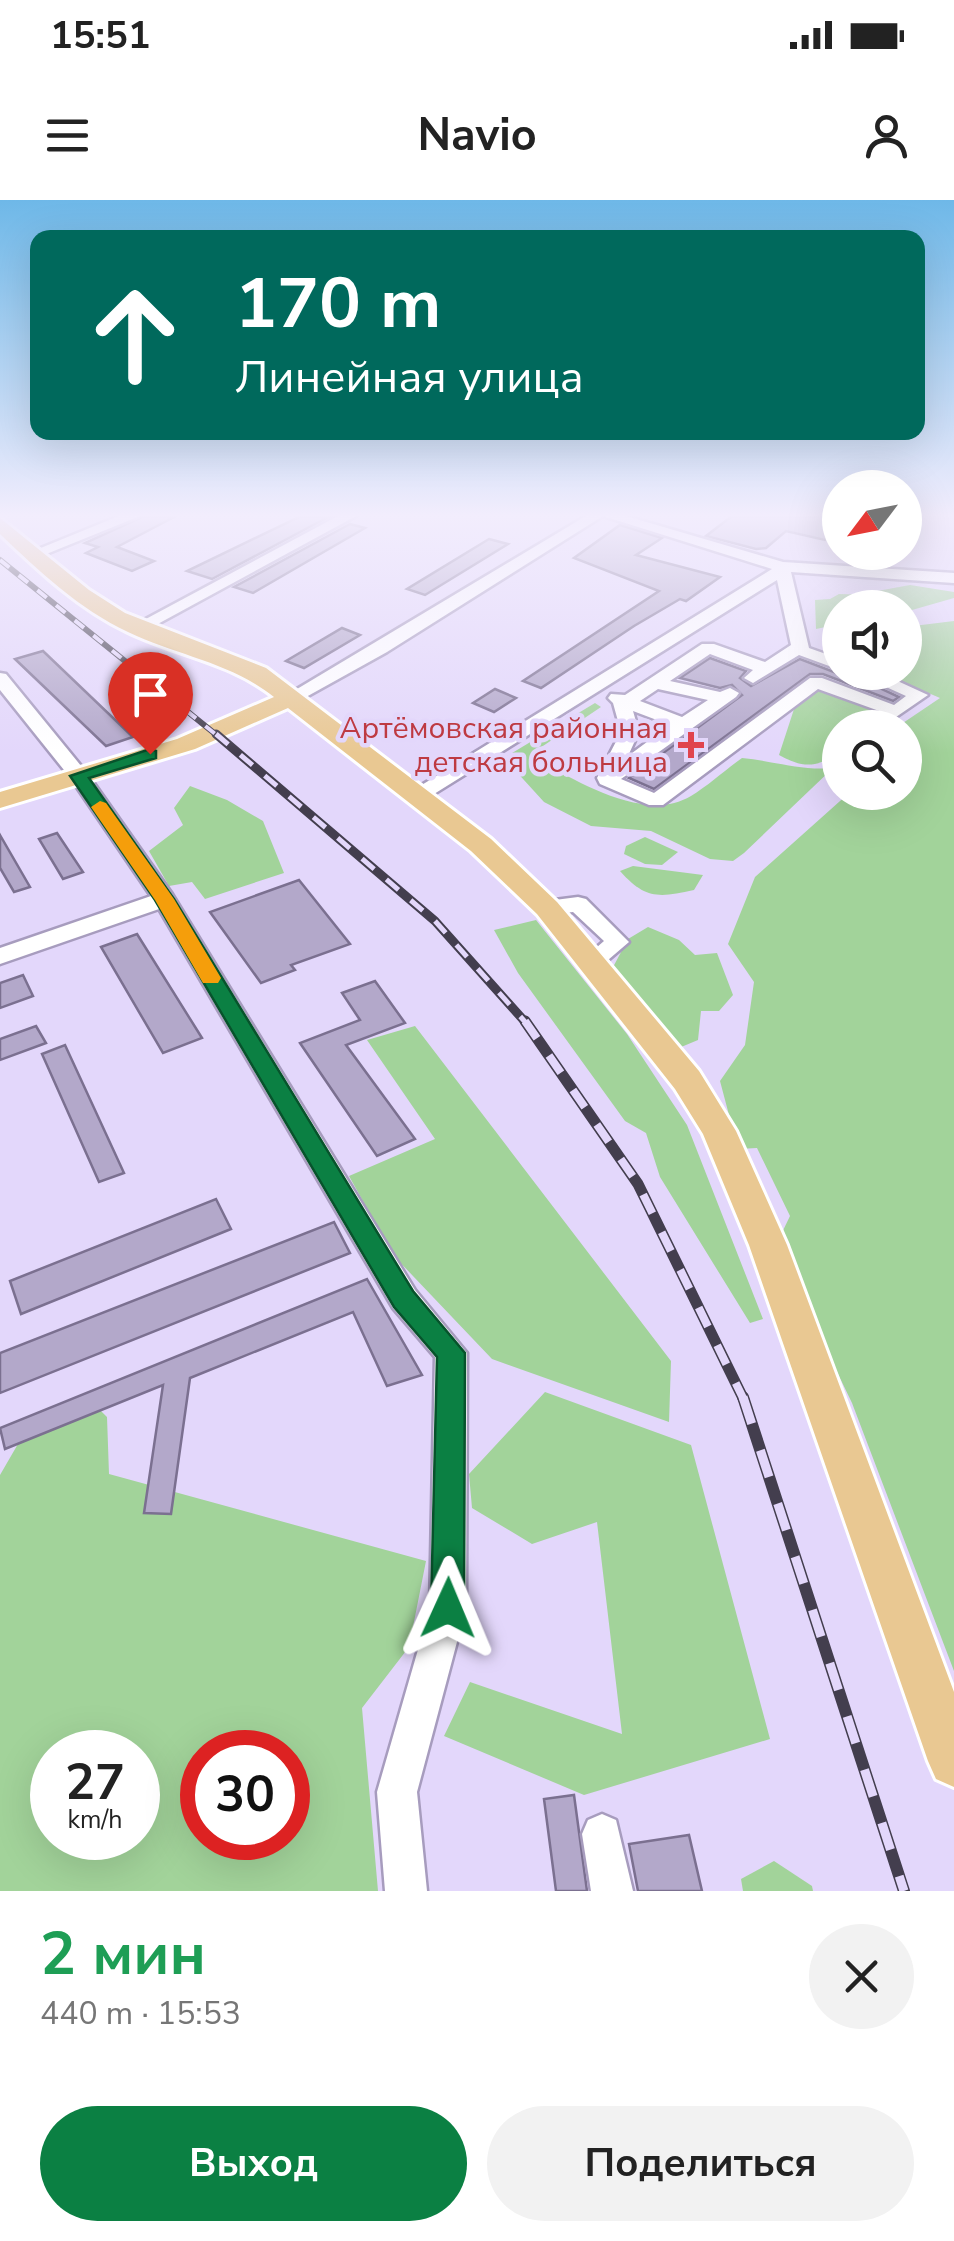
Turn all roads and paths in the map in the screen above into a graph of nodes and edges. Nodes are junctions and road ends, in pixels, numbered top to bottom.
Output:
1 (90, 595) edge
2 (199, 595) edge
3 (467, 595) edge
4 (739, 595) edge
5 (788, 595) edge
6 (136, 628) junction
7 (801, 650) junction
8 (822, 658) edge
9 (767, 669) junction
10 (0, 678) edge
11 (656, 684) junction
12 (822, 684) edge
13 (594, 688) junction
14 (837, 690) edge
15 (906, 690) edge
16 (730, 693) junction
17 (290, 698) junction
18 (625, 700) junction
19 (684, 724) junction
20 (79, 776) junction
21 (607, 780) junction
22 (419, 795) junction
23 (0, 800) edge
24 (164, 899) junction
25 (0, 956) edge
26 (954, 1761) edge
27 (602, 1834) dead end
28 (406, 1891) edge
29 (612, 1891) edge

1 - 6 main road
2 - 6 street
3 - 17 street
4 - 13 street
5 - 7 street
6 - 17 main road
7 - 8 street
7 - 9 street
9 - 11 street
9 - 16 street
10 - 20 street
11 - 16 street
11 - 18 street
12 - 21 street
13 - 18 street
13 - 22 street
14 - 15 street
16 - 19 street
17 - 20 main road
17 - 22 main road
18 - 19 street
18 - 21 street
19 - 21 street
20 - 23 main road
20 - 24 street
22 - 26 main road
24 - 25 street
24 - 28 street
27 - 29 street

